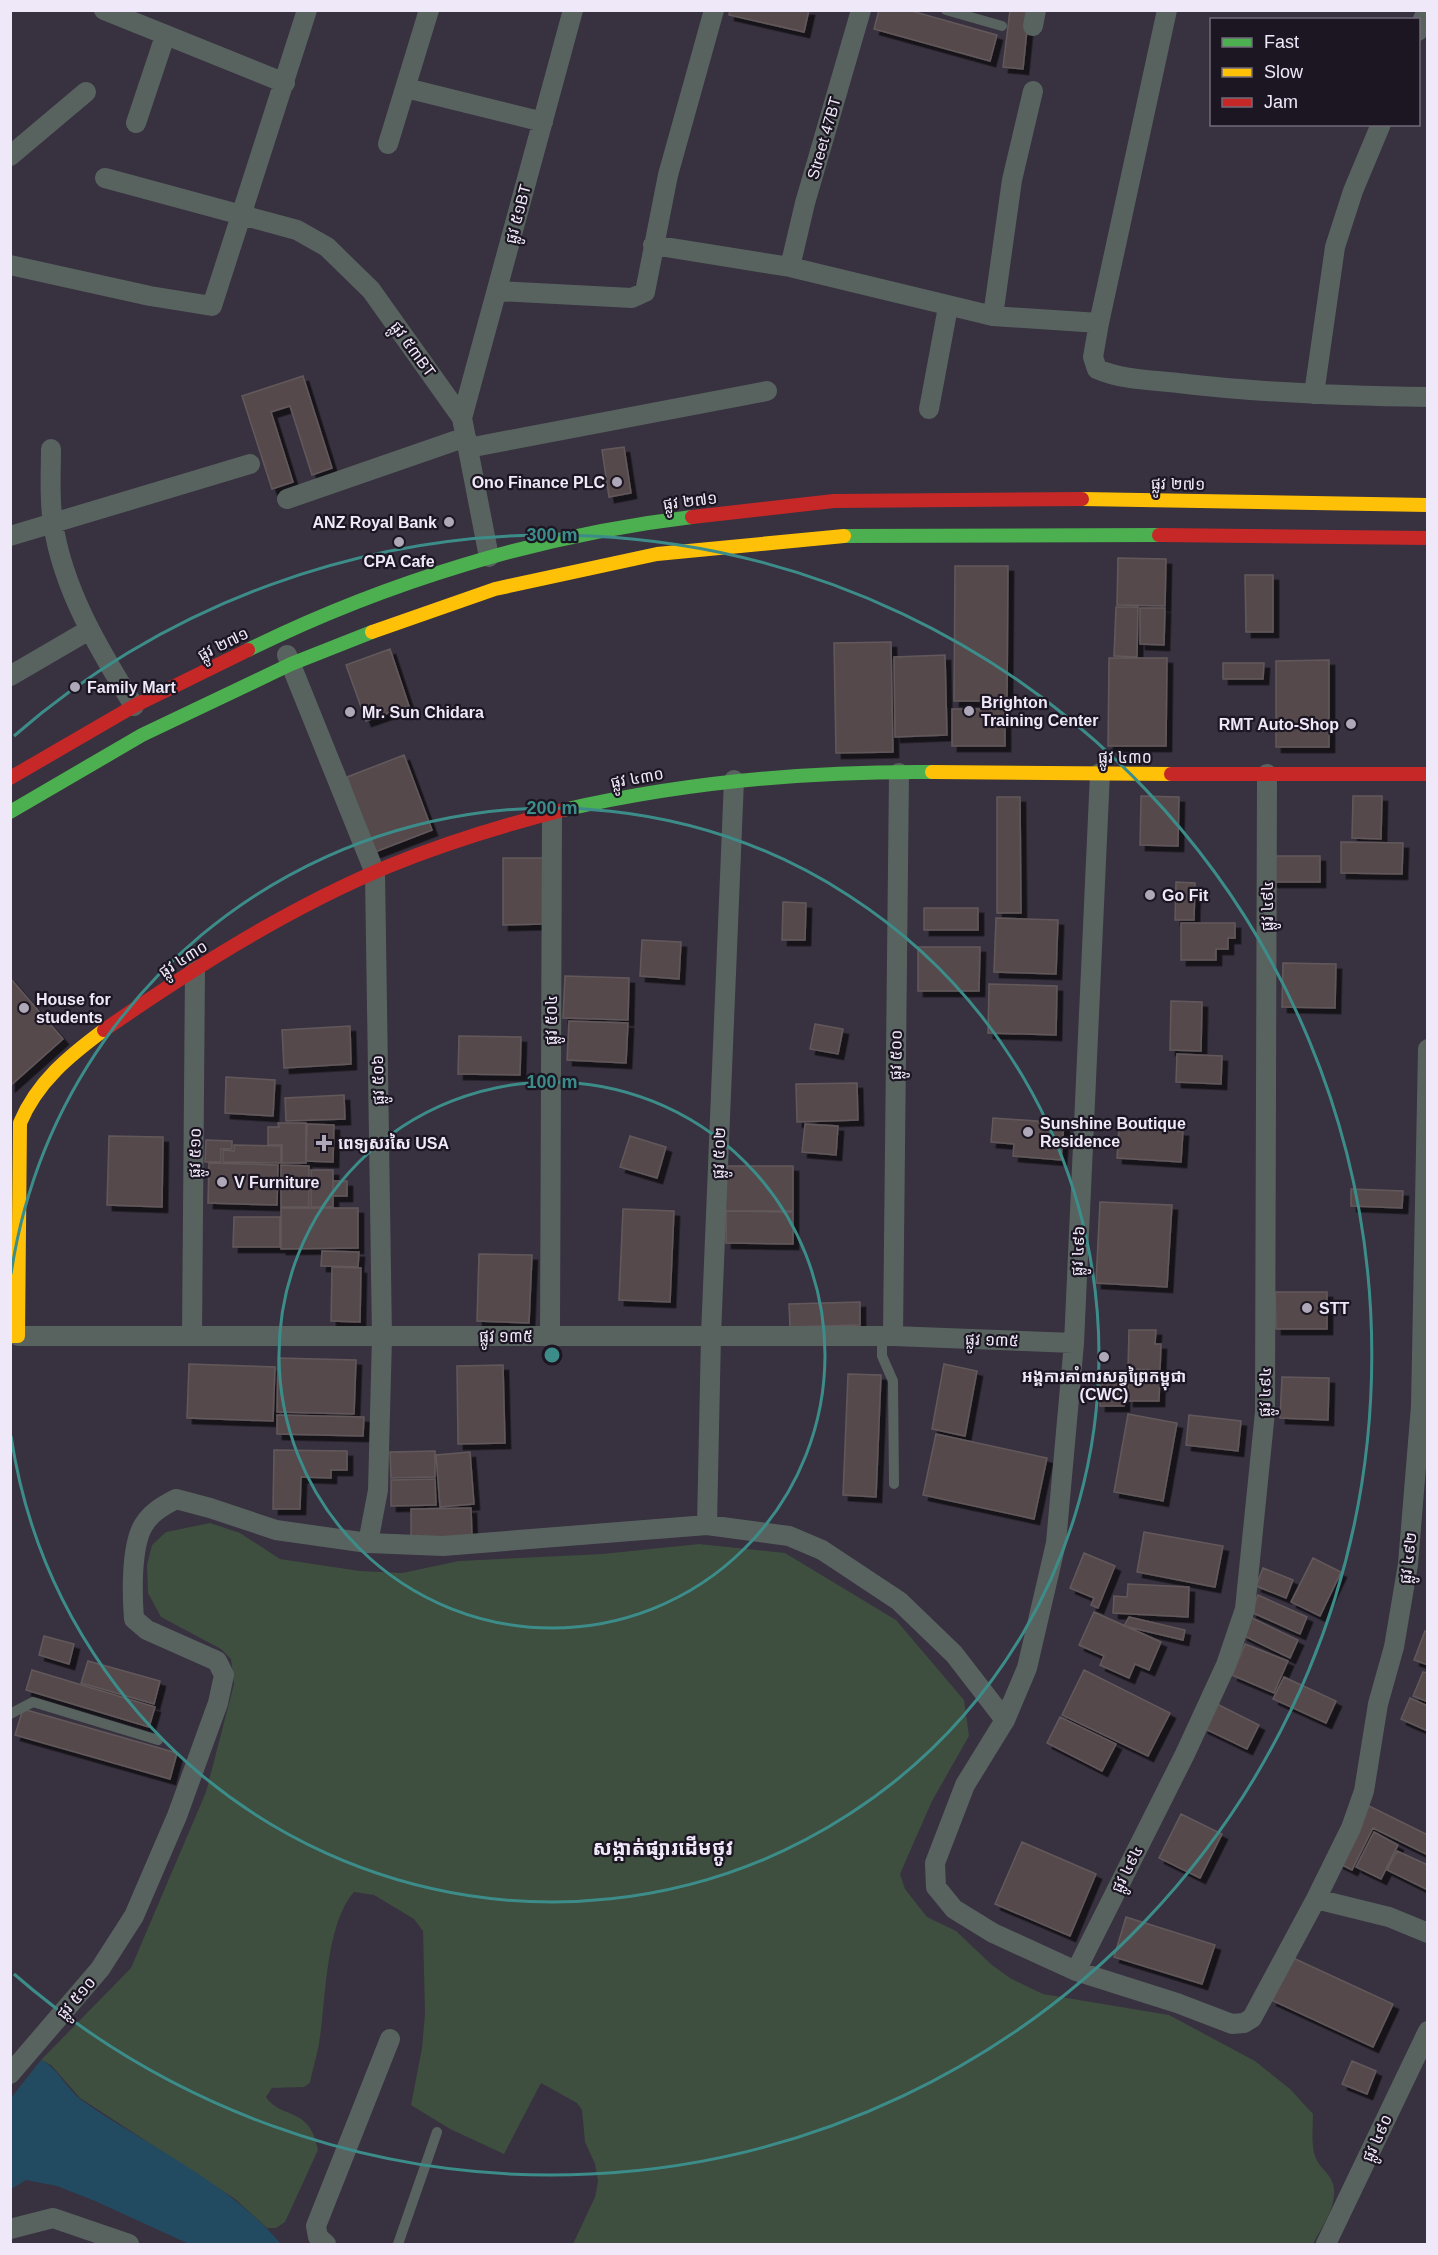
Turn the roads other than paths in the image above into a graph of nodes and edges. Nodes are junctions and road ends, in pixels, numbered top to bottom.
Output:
1 (104, 10) edge
2 (307, 10) edge
3 (429, 10) edge
4 (573, 10) edge
5 (714, 10) edge
6 (861, 10) edge
7 (946, 10) edge
8 (1167, 10) edge
9 (1426, 10) edge
10 (1002, 26) dead end
11 (1420, 28) edge
12 (165, 36) junction
13 (285, 83) junction
14 (406, 88) junction
15 (1033, 91) dead end
16 (86, 92) dead end
17 (543, 122) junction
18 (136, 123) dead end
19 (1380, 126) edge
20 (388, 144) dead end
21 (10, 156) edge
22 (105, 178) dead end
23 (241, 216) junction
24 (653, 244) junction
25 (10, 265) edge
26 (790, 267) junction
27 (497, 291) junction
28 (948, 307) junction
29 (993, 316) junction
30 (1099, 323) junction
31 (767, 391) dead end
32 (1314, 394) junction
33 (1428, 397) edge
34 (928, 409) dead end
35 (462, 418) junction
36 (467, 442) junction
37 (51, 449) dead end
38 (250, 464) dead end
39 (287, 499) dead end
40 (1428, 505) edge
41 (52, 522) junction
42 (10, 536) edge
43 (1428, 538) edge
44 (489, 557) junction
45 (90, 630) junction
46 (279, 635) junction
47 (291, 664) junction
48 (10, 676) edge
49 (134, 706) junction
50 (899, 773) junction
51 (1100, 773) junction
52 (1267, 774) junction
53 (1428, 774) edge
54 (10, 778) edge
55 (734, 780) junction
56 (10, 812) edge
57 (552, 813) junction
58 (375, 873) junction
59 (195, 970) junction
60 (1428, 1049) edge
61 (16, 1115) edge
62 (711, 1335) junction
63 (14, 1336) edge
64 (192, 1336) junction
65 (550, 1336) junction
66 (887, 1336) junction
67 (382, 1337) junction
68 (1074, 1343) junction
69 (894, 1484) dead end
70 (707, 1526) junction
71 (368, 1543) junction
72 (10, 1714) edge
73 (1005, 1720) junction
74 (158, 1740) dead end
75 (1316, 1899) junction
76 (1428, 1933) edge
77 (1076, 1971) junction
78 (1428, 2031) edge
79 (390, 2039) dead end
80 (10, 2074) edge
81 (438, 2132) dead end
82 (10, 2229) edge
83 (129, 2244) edge
84 (326, 2244) edge
85 (398, 2244) edge
86 (1326, 2244) edge

1 - 12 street
2 - 13 street
3 - 14 street
4 - 17 street, ផ្លូវ ៥១BT
5 - 24 street
6 - 26 street, Street 47BT
7 - 10 lane
8 - 30 street
9 - 11 street
12 - 13 street
12 - 18 street
13 - 23 street
14 - 17 street
14 - 20 street
15 - 29 street
16 - 21 street
17 - 27 street, ផ្លូវ ៥១BT
19 - 32 street
22 - 23 street, ផ្លូវ ៥៣BT
23 - 25 street
23 - 35 street, ផ្លូវ ៥៣BT
24 - 26 street
24 - 27 street
26 - 28 street
27 - 35 street, ផ្លូវ ៥១BT
28 - 29 street
28 - 34 street
29 - 30 street
30 - 32 street
31 - 36 street
32 - 33 street
35 - 36 street, ផ្លូវ ៥៣BT
36 - 39 street
36 - 44 street, ផ្លូវ ៥៣BT
37 - 41 street
38 - 41 street
40 - 44 main road, ផ្លូវ ២៧១
41 - 42 street
41 - 45 street
43 - 47 main road
44 - 46 main road, ផ្លូវ ២៧១
45 - 48 street
45 - 49 street
46 - 47 street, ផ្លូវ ៥០៦
46 - 49 main road, ផ្លូវ ២៧១
47 - 56 main road
47 - 58 street, ផ្លូវ ៥០៦
49 - 54 main road, ផ្លូវ ២៧១
50 - 51 main road, ផ្លូវ ៤៣០
50 - 55 main road, ផ្លូវ ៤៣០
50 - 66 street, ផ្លូវ ៥០០
51 - 52 main road, ផ្លូវ ៤៣០
51 - 68 street, ផ្លូវ ៤៩៦
52 - 53 main road, ផ្លូវ ៤៣០
52 - 77 street, ផ្លូវ ៤៩៤
55 - 57 main road, ផ្លូវ ៤៣០
55 - 62 street, ផ្លូវ ៥០២
57 - 58 main road, ផ្លូវ ៤៣០
57 - 65 street, ផ្លូវ ៥០៤
58 - 59 main road, ផ្លូវ ៤៣០
58 - 67 street, ផ្លូវ ៥០៦
59 - 61 main road, ផ្លូវ ៤៣០
59 - 64 street, ផ្លូវ ៥១០
60 - 75 street, ផ្លូវ ៤៩២
61 - 63 main road, ផ្លូវ ៤៣០
62 - 65 street, ផ្លូវ ១៣៥
62 - 66 street, ផ្លូវ ១៣៥
62 - 70 street, ផ្លូវ ៥០២
63 - 64 street, ផ្លូវ ១៣៥
64 - 67 street, ផ្លូវ ១៣៥
65 - 67 street, ផ្លូវ ១៣៥
66 - 68 street, ផ្លូវ ១៣៥
66 - 69 lane
67 - 71 street, ផ្លូវ ៥០៦
68 - 73 street, ផ្លូវ ៤៩៦
70 - 71 street
70 - 73 street
71 - 80 street, ផ្លូវ ៥១០
72 - 74 lane
73 - 77 street, ផ្លូវ ៤៩៦
75 - 76 street
75 - 77 street, ផ្លូវ ៤៩២
78 - 86 street, ផ្លូវ ៤៩០
79 - 84 street
81 - 85 lane
82 - 83 street

